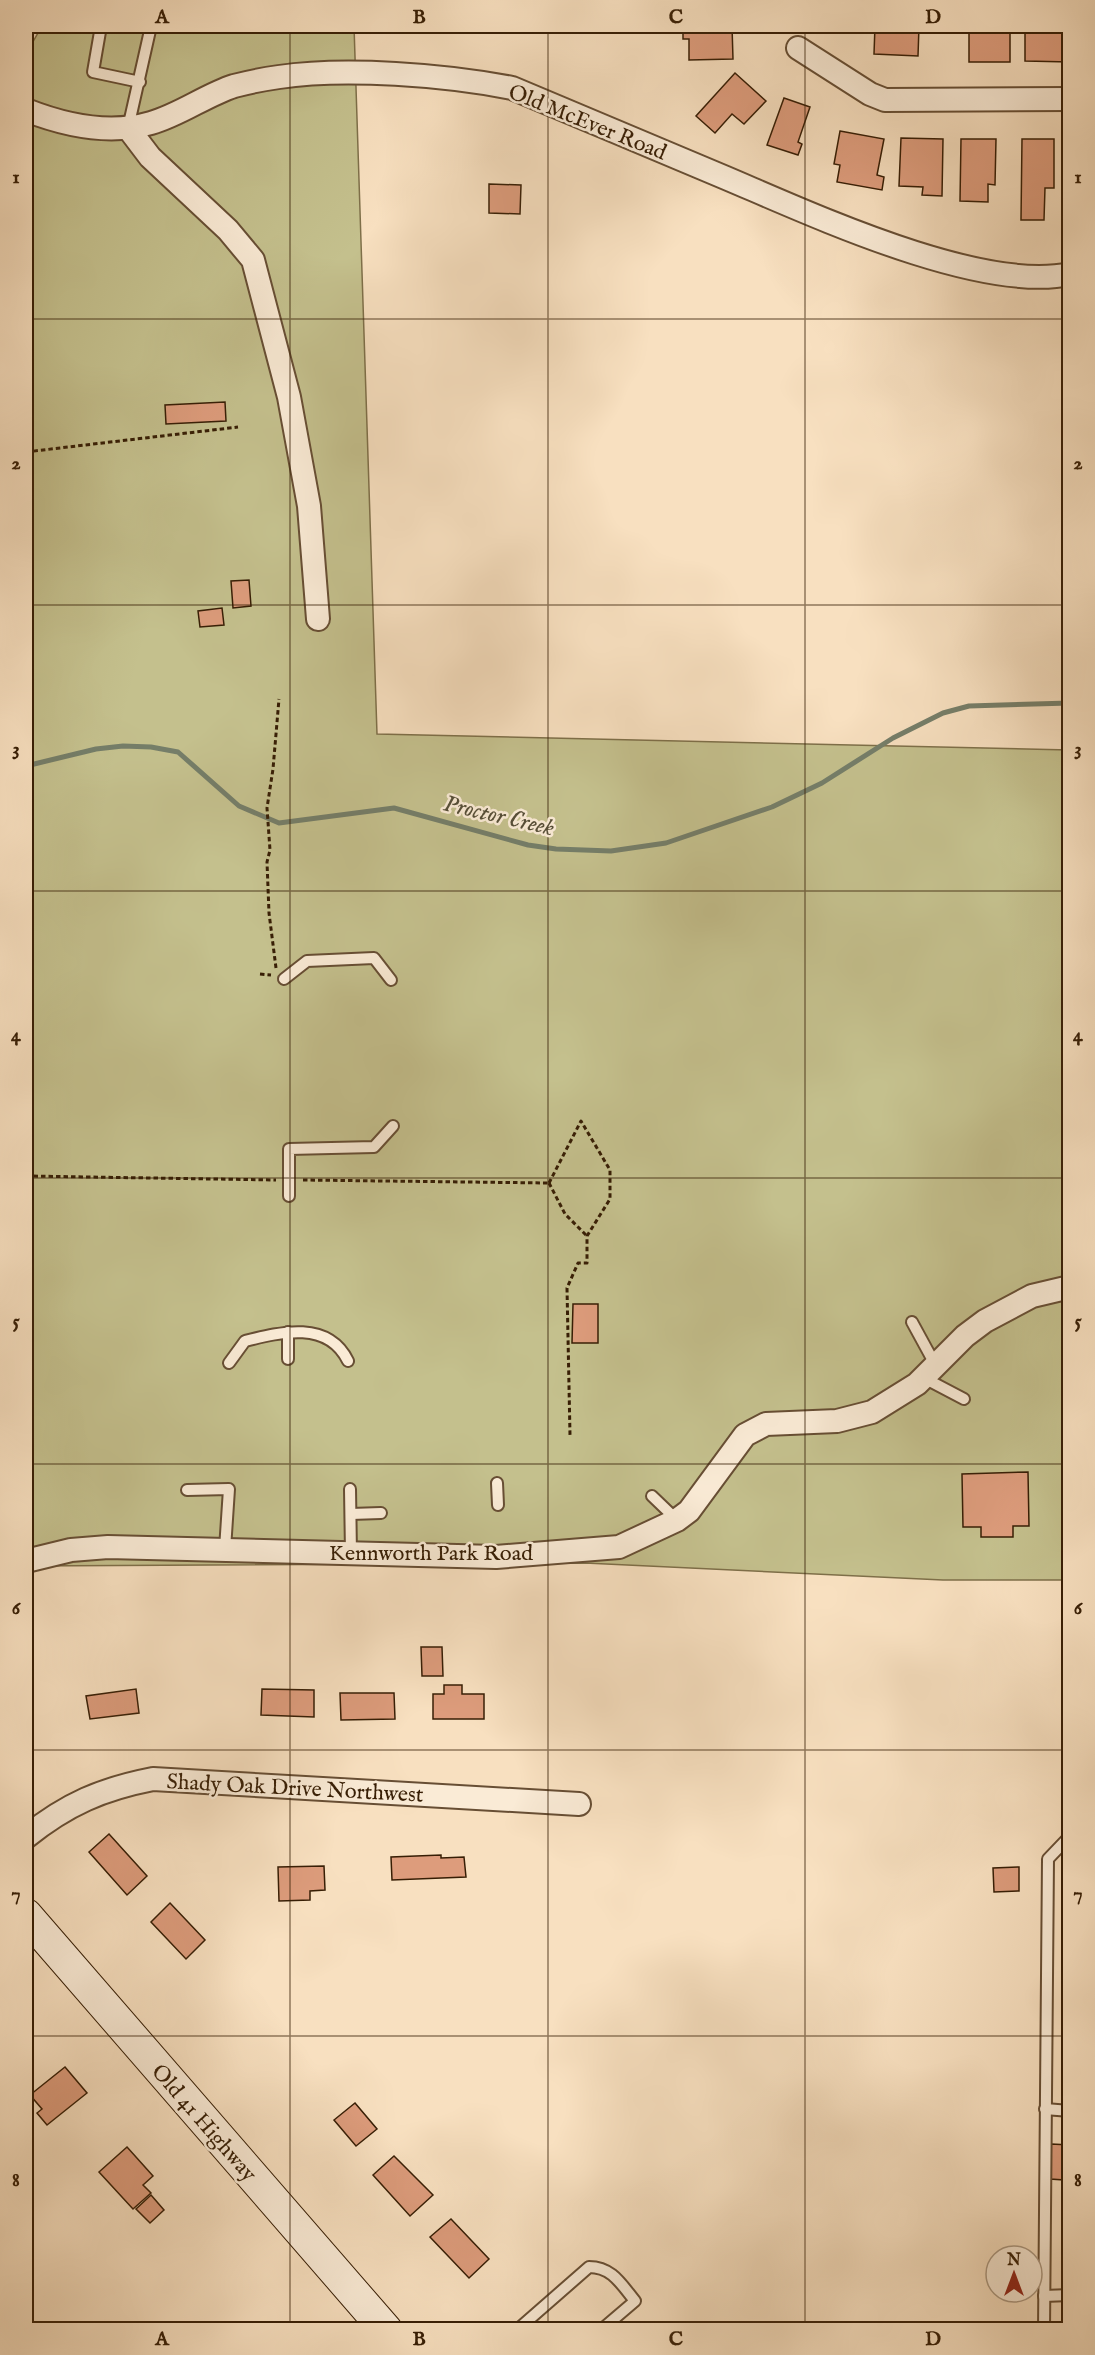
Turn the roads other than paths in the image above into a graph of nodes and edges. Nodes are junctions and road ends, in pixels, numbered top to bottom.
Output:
1 (101, 26) edge
2 (151, 26) edge
3 (798, 48) dead end
4 (140, 82) junction
5 (1070, 99) edge
6 (26, 110) edge
7 (128, 128) junction
8 (1070, 274) edge
9 (318, 619) dead end
10 (284, 978) dead end
11 (392, 980) dead end
12 (393, 1126) dead end
13 (288, 1196) dead end
14 (1070, 1287) edge
15 (912, 1322) dead end
16 (288, 1332) junction
17 (288, 1359) dead end
18 (348, 1360) dead end
19 (229, 1363) dead end
20 (930, 1372) junction
21 (964, 1399) dead end
22 (497, 1483) dead end
23 (350, 1489) dead end
24 (187, 1490) dead end
25 (652, 1496) dead end
26 (498, 1505) dead end
27 (381, 1513) dead end
28 (351, 1514) junction
29 (676, 1520) junction
30 (225, 1548) junction
31 (351, 1553) junction
32 (26, 1561) edge
33 (579, 1804) dead end
34 (1070, 1836) edge
35 (26, 1837) edge
36 (26, 1915) edge
37 (1045, 2109) junction
38 (1070, 2111) edge
39 (1070, 2295) edge
40 (1044, 2296) joint
41 (1044, 2304) edge
42 (386, 2330) edge
43 (517, 2330) edge
44 (602, 2330) edge
45 (1044, 2330) edge

1 - 4 lane
2 - 4 lane
3 - 5 street
4 - 7 lane
6 - 7 street, Old McEver Road
7 - 8 street, Old McEver Road
7 - 9 street
10 - 11 lane
12 - 13 lane
14 - 20 street, Kennworth Park Road
15 - 20 lane
16 - 17 lane
16 - 18 lane
16 - 19 lane
20 - 21 lane
20 - 29 street, Kennworth Park Road
22 - 26 lane
23 - 28 lane
24 - 30 lane
25 - 29 lane
27 - 28 lane
28 - 31 lane
29 - 31 street, Kennworth Park Road
30 - 31 street, Kennworth Park Road
30 - 32 street, Kennworth Park Road
33 - 35 street, Shady Oak Drive Northwest
34 - 37 lane
36 - 42 main road, Old 41 Highway
37 - 38 lane
37 - 40 lane
39 - 40 lane
41 - 45 lane
43 - 44 lane

